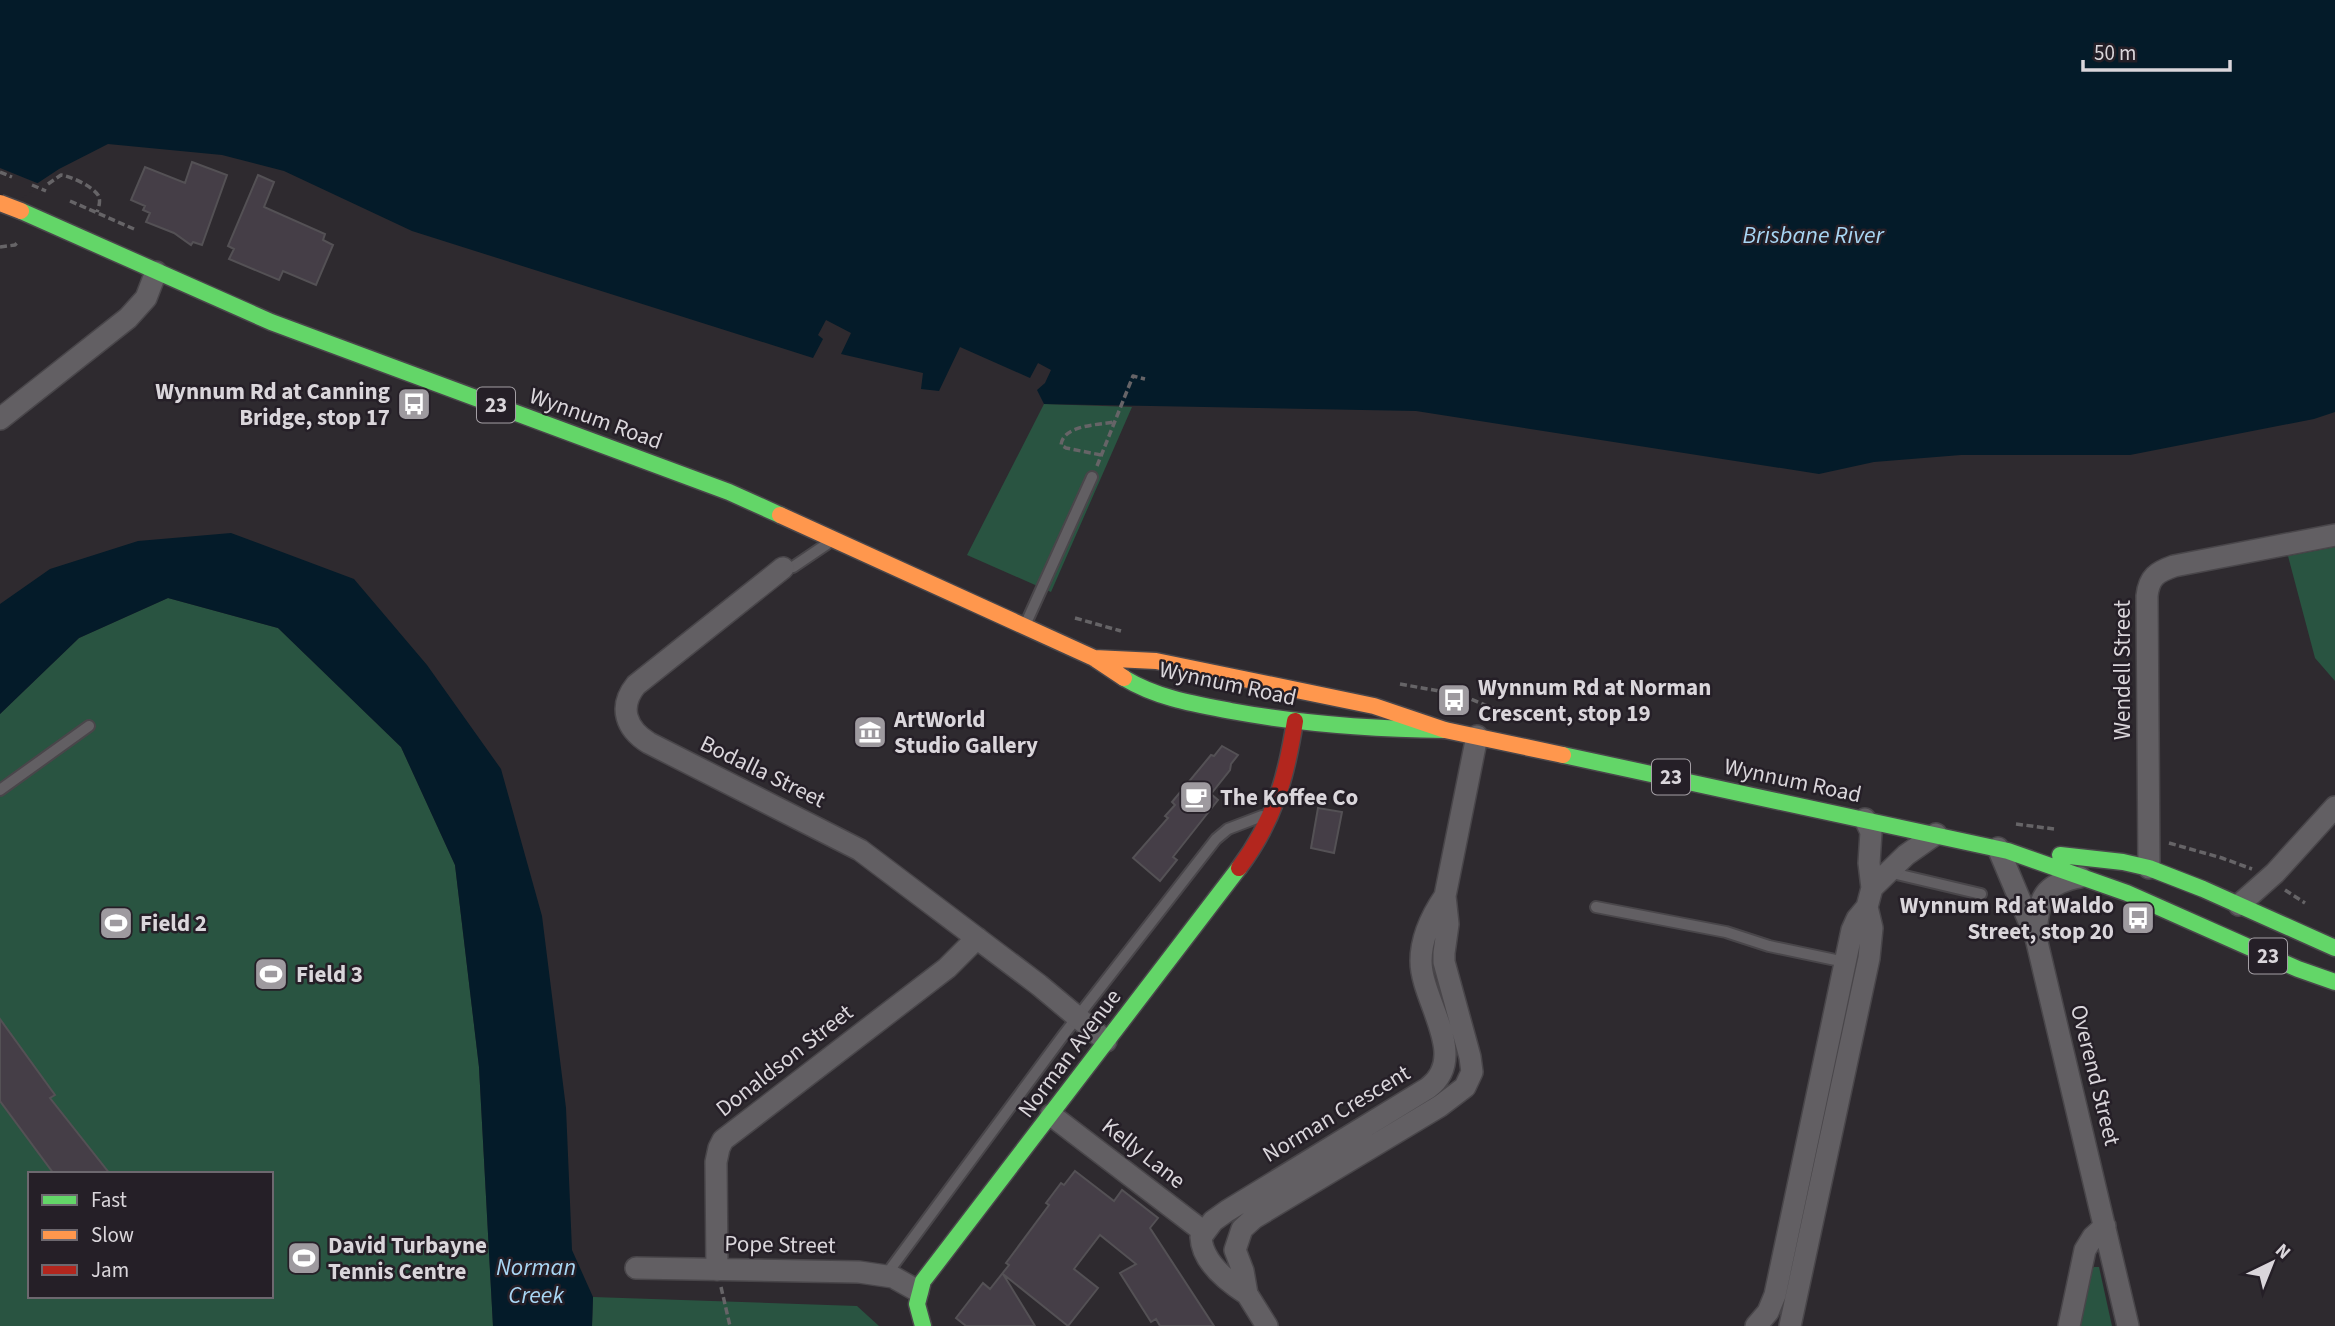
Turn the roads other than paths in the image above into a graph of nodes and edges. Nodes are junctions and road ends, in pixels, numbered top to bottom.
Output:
1 (0, 203) edge
2 (156, 272) junction
3 (0, 419) edge
4 (1092, 477) road end
5 (2335, 535) edge
6 (835, 539) junction
7 (783, 568) joint
8 (1024, 628) junction
9 (1094, 658) junction
10 (1301, 692) junction
11 (1295, 721) junction
12 (89, 726) dead end
13 (1445, 730) junction
14 (1478, 736) junction
15 (0, 790) edge
16 (2335, 807) edge
17 (1275, 812) junction
18 (1866, 819) junction
19 (1936, 834) junction
20 (2003, 849) junction
21 (2150, 869) junction
22 (1888, 872) junction
23 (2081, 877) junction
24 (1981, 894) dead end
25 (1445, 896) junction
26 (1869, 898) junction
27 (2239, 905) junction
28 (1596, 907) dead end
29 (2182, 916) junction
30 (2304, 934) junction
31 (977, 938) junction
32 (2036, 938) junction
33 (2335, 948) edge
34 (1845, 962) junction
35 (2335, 982) edge
36 (1078, 1017) junction
37 (1106, 1041) junction
38 (1051, 1115) junction
39 (2105, 1226) junction
40 (1204, 1232) junction
41 (636, 1268) dead end
42 (717, 1270) junction
43 (886, 1275) junction
44 (918, 1291) junction
45 (1247, 1294) junction
46 (923, 1326) edge
47 (1267, 1326) edge
48 (1756, 1326) edge
49 (1790, 1326) edge
50 (2069, 1326) edge
51 (2128, 1326) edge

1 - 2 main road, Wynnum Road / 23, bridge
2 - 3 street
2 - 6 main road, Wynnum Road / 23
4 - 8 lane
5 - 21 street, Wendell Street
6 - 7 lane, Bodalla Street
6 - 8 main road, Wynnum Road / 23
7 - 31 street, Bodalla Street
8 - 9 main road, Wynnum Road / 23
9 - 10 main road, Wynnum Road / 23
9 - 11 main road, Wynnum Road / 23
10 - 11 main road, Norman Avenue
10 - 13 main road, Wynnum Road / 23
11 - 13 main road, Wynnum Road / 23
11 - 17 main road, Norman Avenue
12 - 15 lane
13 - 14 main road, Wynnum Road / 23
14 - 18 main road, Wynnum Road / 23
14 - 25 street, Norman Crescent
16 - 27 street
17 - 36 lane, Norman Avenue
17 - 37 main road, Norman Avenue
18 - 19 main road, Wynnum Road / 23
18 - 26 street
19 - 20 main road, Wynnum Road / 23
19 - 22 street
20 - 21 main road, Wynnum Road / 23
20 - 23 main road, Wynnum Road / 23
20 - 32 street, Overend Street
21 - 27 main road, Wynnum Road / 23
21 - 29 main road
22 - 24 lane
22 - 26 street
23 - 29 main road, Wynnum Road / 23
23 - 32 street, Overend Street
25 - 40 street, Norman Crescent
25 - 45 street, Norman Crescent
26 - 34 street
26 - 49 street
27 - 30 main road, Wynnum Road / 23
28 - 34 lane
29 - 35 main road, Wynnum Road / 23
30 - 33 main road, Wynnum Road / 23
30 - 35 main road
31 - 36 street, Bodalla Street
31 - 42 street, Donaldson Street
32 - 39 street, Overend Street
34 - 48 street
36 - 37 street, Bodalla Street
36 - 43 lane, Norman Avenue
37 - 38 main road, Norman Avenue
38 - 40 street, Kelly Lane
38 - 44 main road, Norman Avenue
39 - 50 street
39 - 51 street, Overend Street
40 - 45 street, Norman Crescent
41 - 42 street, Pope Street
42 - 43 street, Pope Street
43 - 44 street, Pope Street
44 - 46 main road
45 - 47 street, Norman Crescent

